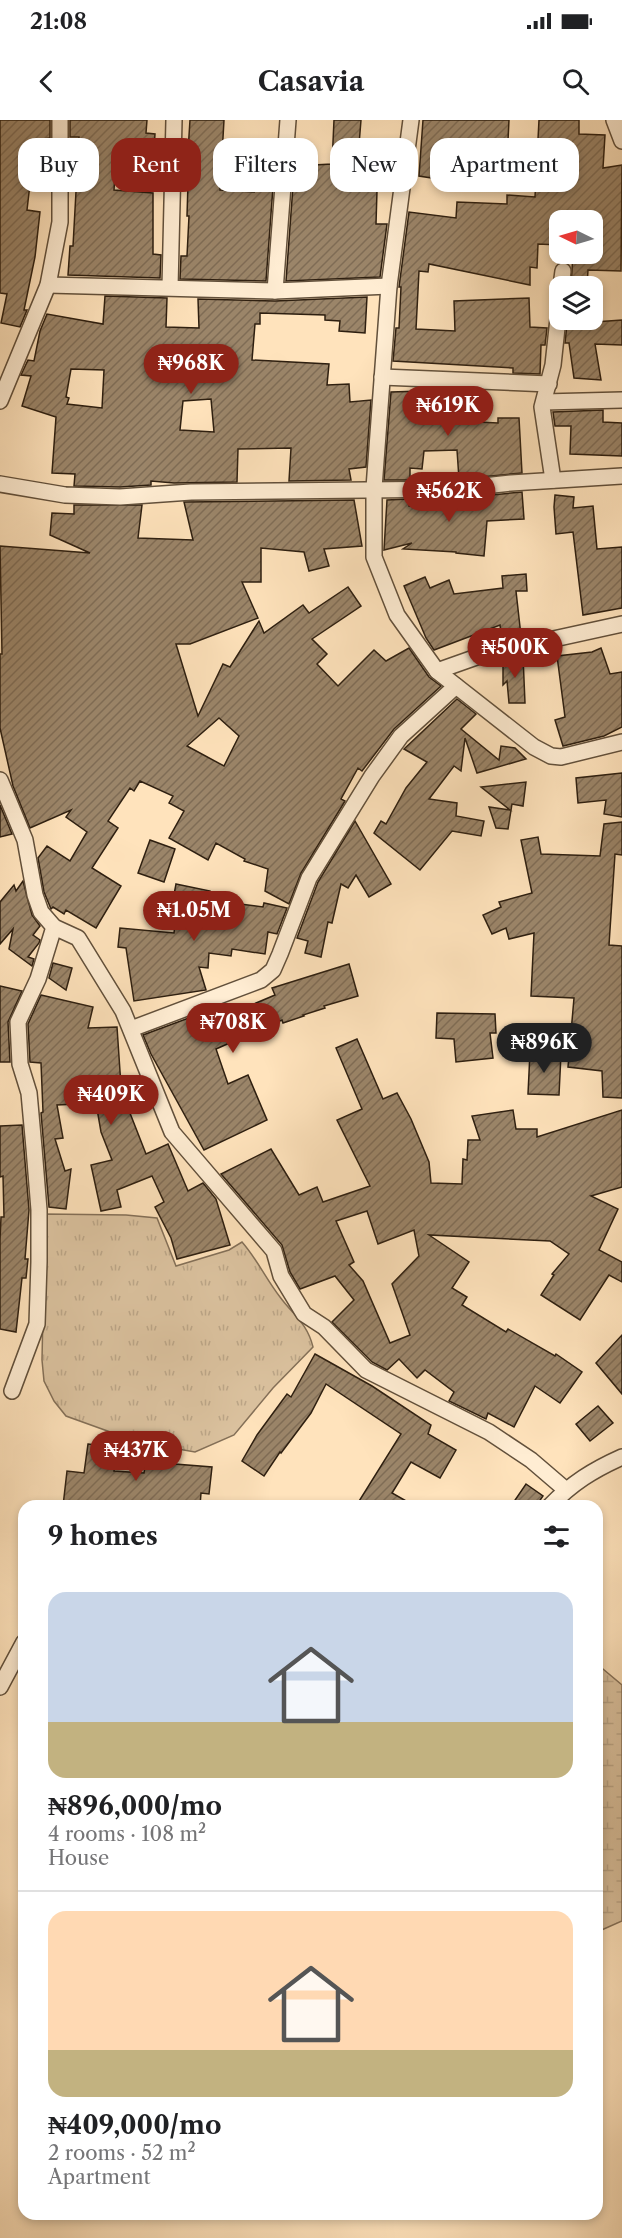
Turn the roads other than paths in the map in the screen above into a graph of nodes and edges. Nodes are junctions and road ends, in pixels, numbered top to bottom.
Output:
1 (60, 120) edge
2 (174, 120) edge
3 (288, 120) edge
4 (411, 120) edge
5 (614, 120) edge
6 (622, 141) edge
7 (563, 271) dead end
8 (562, 276) edge
9 (48, 285) junction
10 (388, 286) junction
11 (170, 287) junction
12 (275, 291) junction
13 (556, 330) edge
14 (382, 377) junction
15 (549, 384) junction
16 (622, 400) edge
17 (0, 401) edge
18 (544, 402) junction
19 (622, 476) edge
20 (553, 480) junction
21 (0, 484) edge
22 (374, 488) junction
23 (622, 624) edge
24 (437, 671) junction
25 (456, 686) junction
26 (622, 742) edge
27 (0, 780) edge
28 (54, 927) junction
29 (131, 1029) junction
30 (12, 1391) dead end
31 (622, 1457) edge
32 (566, 1490) junction
33 (556, 1500) edge
34 (18, 1653) edge
35 (0, 1687) edge

1 - 9 street
2 - 11 street
3 - 12 street
4 - 10 street
5 - 6 street
7 - 8 street
9 - 11 street
9 - 17 street
10 - 12 street
10 - 14 street
11 - 12 street
13 - 15 street
14 - 15 street
14 - 22 street
15 - 18 street
16 - 18 street
18 - 20 street
19 - 20 street
20 - 22 street
21 - 22 street
22 - 24 street
23 - 24 street
24 - 25 street
25 - 26 street
25 - 29 street
27 - 28 street
28 - 29 street
28 - 30 street
29 - 32 street
31 - 32 street
32 - 33 street
34 - 35 street

